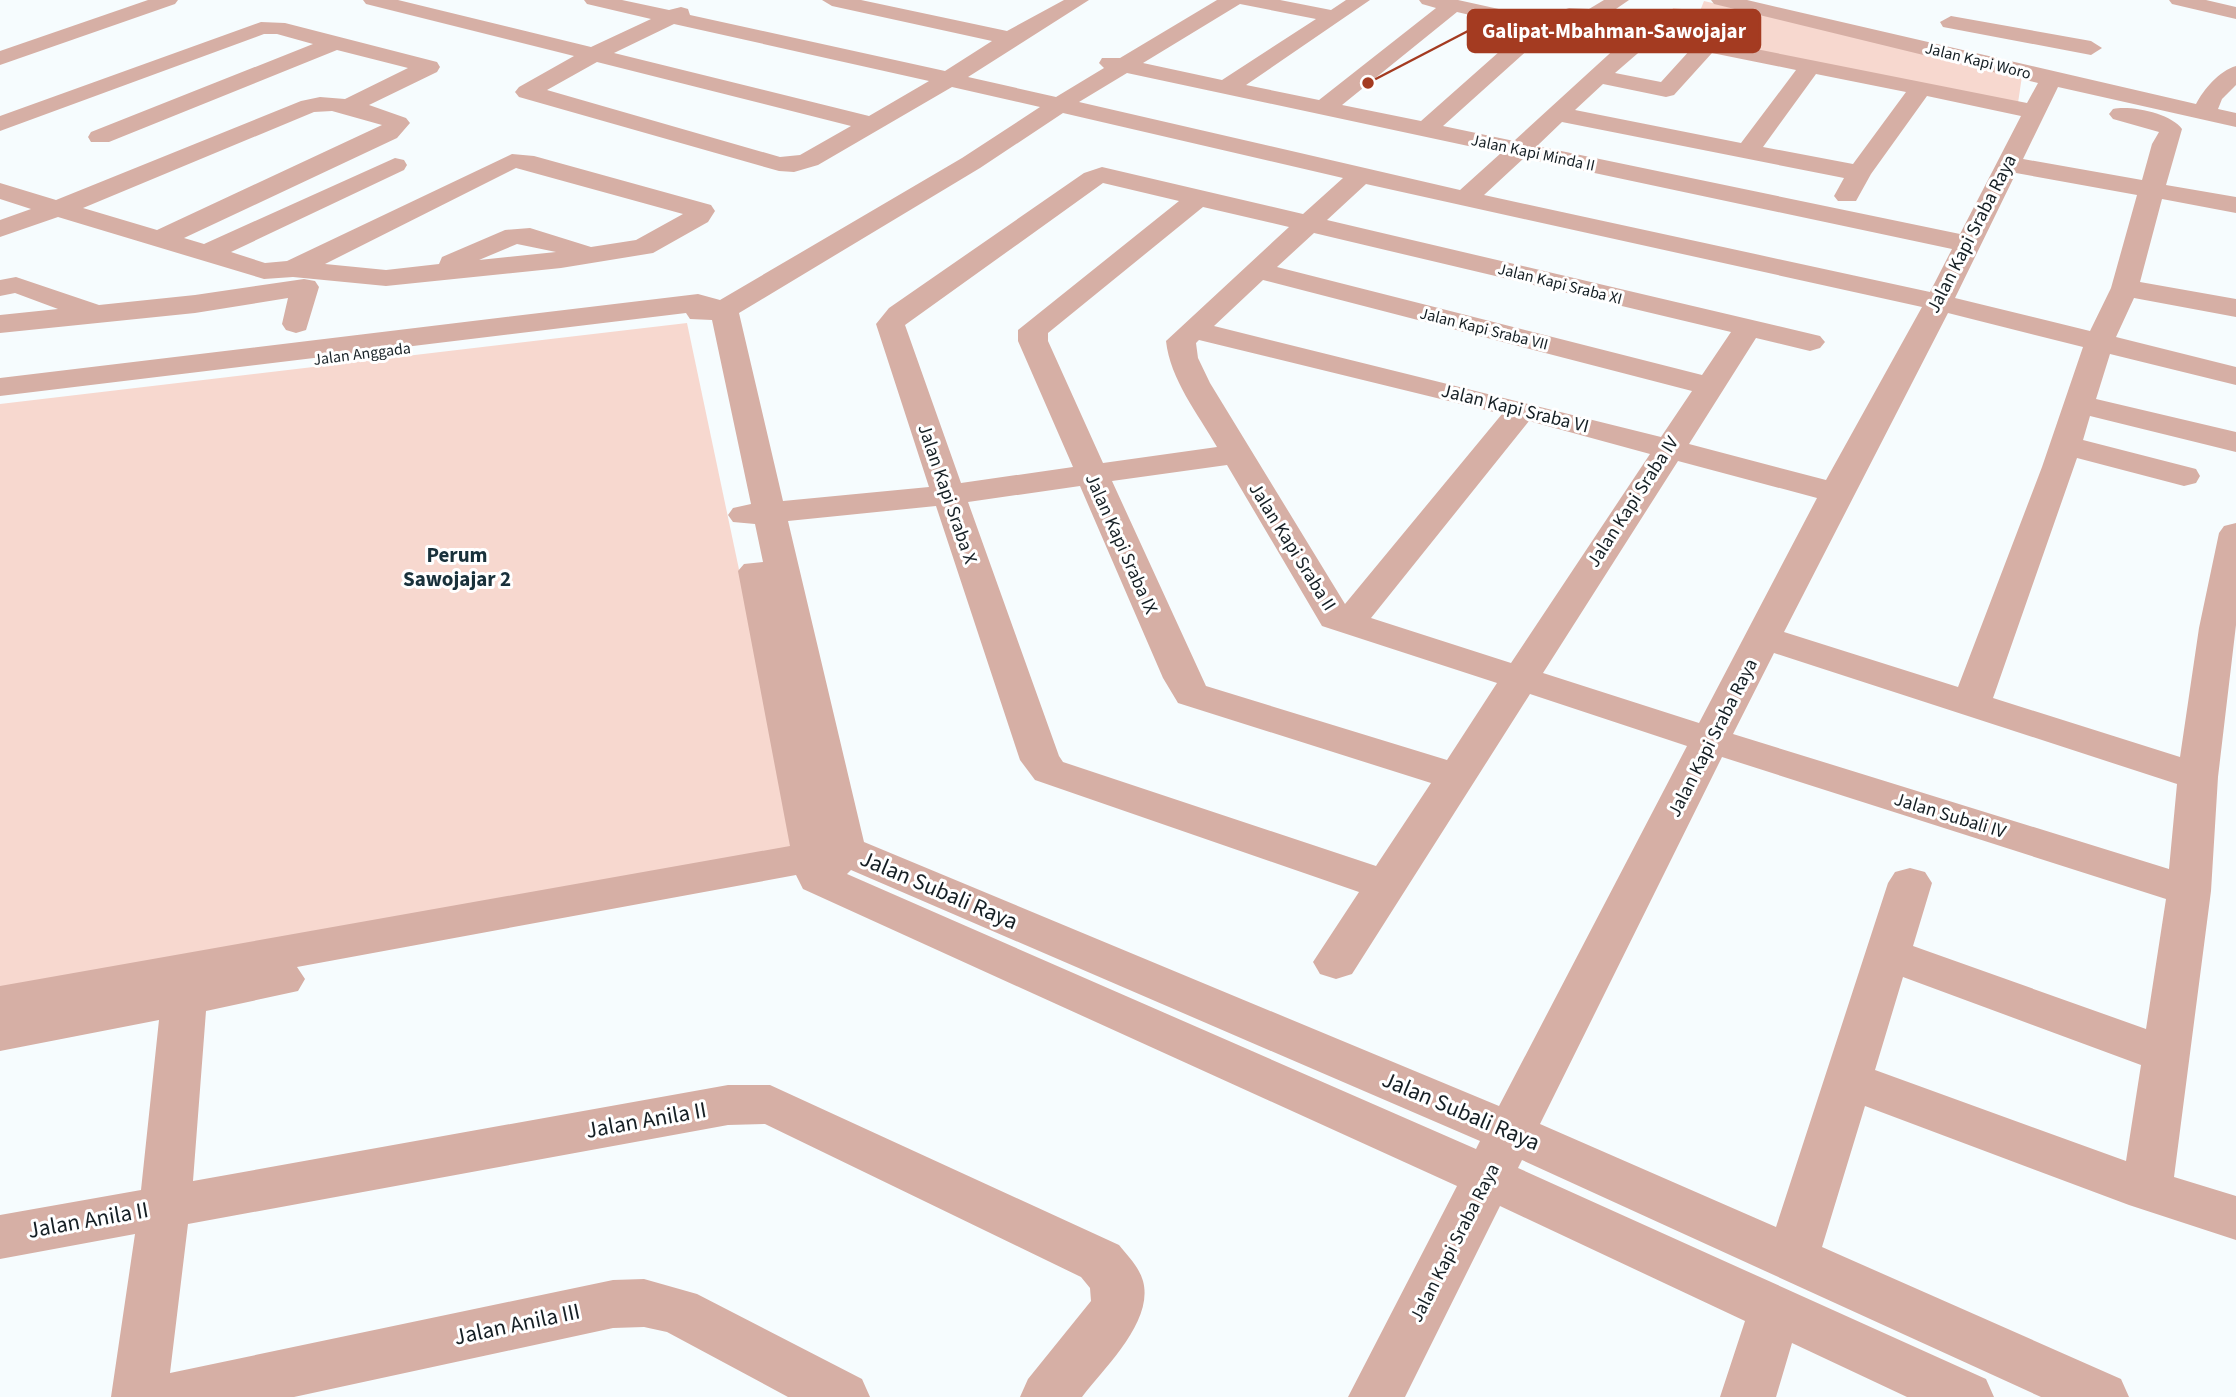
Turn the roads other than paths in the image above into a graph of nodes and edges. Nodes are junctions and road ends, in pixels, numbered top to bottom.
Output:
1 (168, 0) edge
2 (373, 0) edge
3 (594, 0) edge
4 (837, 0) edge
5 (1079, 0) edge
6 (1202, 0) edge
7 (1232, 0) edge
8 (1247, 0) edge
9 (1360, 0) edge
10 (1429, 0) edge
11 (1619, 0) edge
12 (1721, 0) edge
13 (2179, 0) edge
14 (701, 4) dead end
15 (960, 5) dead end
16 (1453, 5) junction
17 (1783, 6) edge
18 (1952, 11) edge
19 (2236, 13) edge
20 (1332, 16) junction
21 (670, 17) junction
22 (931, 21) junction
23 (1542, 24) junction
24 (1010, 38) junction
25 (335, 43) junction
26 (1707, 45) junction
27 (1928, 48) junction
28 (2091, 48) dead end
29 (595, 54) junction
30 (1622, 54) junction
31 (0, 58) edge
32 (1098, 61) junction
33 (1123, 66) junction
34 (1688, 66) junction
35 (1811, 66) junction
36 (2236, 73) edge
37 (1598, 76) junction
38 (949, 79) junction
39 (1227, 87) junction
40 (1922, 88) junction
41 (2042, 95) junction
42 (1034, 98) junction
43 (1060, 104) junction
44 (349, 106) junction
45 (1324, 108) junction
46 (1557, 114) junction
47 (2121, 114) dead end
48 (2206, 114) junction
49 (24, 116) junction
50 (2236, 120) edge
51 (870, 123) junction
52 (0, 124) edge
53 (1425, 130) junction
54 (100, 137) junction
55 (1518, 150) junction
56 (1748, 150) junction
57 (180, 159) junction
58 (959, 160) junction
59 (395, 164) dead end
60 (2008, 164) junction
61 (1859, 173) junction
62 (1361, 175) junction
63 (0, 191) edge
64 (2151, 191) junction
65 (1198, 198) junction
66 (1465, 199) junction
67 (2236, 205) edge
68 (56, 208) junction
69 (1837, 216) junction
70 (1310, 223) junction
71 (0, 229) edge
72 (158, 240) junction
73 (1968, 244) junction
74 (205, 254) junction
75 (264, 271) junction
76 (1259, 271) junction
77 (299, 278) junction
78 (0, 288) edge
79 (2125, 288) junction
80 (1939, 302) junction
81 (195, 304) junction
82 (709, 308) junction
83 (2236, 308) edge
84 (94, 313) junction
85 (0, 324) edge
86 (296, 324) dead end
87 (1192, 330) junction
88 (1747, 330) junction
89 (1810, 342) dead end
90 (2099, 343) junction
91 (2236, 376) edge
92 (1709, 386) junction
93 (0, 387) edge
94 (0, 398) edge
95 (2078, 404) junction
96 (1522, 410) junction
97 (2236, 442) edge
98 (2064, 445) junction
99 (1668, 447) junction
100 (1235, 454) junction
101 (1089, 472) junction
102 (2184, 476) dead end
103 (1836, 493) junction
104 (947, 495) junction
105 (757, 513) junction
106 (2236, 533) edge
107 (1347, 624) junction
108 (2226, 631) edge
109 (1763, 637) junction
110 (1520, 676) junction
111 (1972, 702) junction
112 (1712, 741) junction
113 (1458, 777) junction
114 (2198, 777) junction
115 (825, 861) junction
116 (1910, 883) dead end
117 (1386, 886) junction
118 (2189, 891) junction
119 (1890, 955) junction
120 (1336, 962) dead end
121 (184, 984) junction
122 (0, 1004) edge
123 (0, 1033) edge
124 (2164, 1054) junction
125 (1849, 1080) junction
126 (1512, 1133) junction
127 (1490, 1178) junction
128 (2147, 1190) junction
129 (165, 1206) junction
130 (2236, 1218) edge
131 (0, 1237) edge
132 (1793, 1257) junction
133 (1776, 1308) junction
134 (139, 1397) edge
135 (175, 1397) edge
136 (842, 1397) edge
137 (1048, 1397) edge
138 (1376, 1397) edge
139 (1748, 1397) edge
140 (1966, 1397) edge
141 (2101, 1397) edge

1 - 31 street
2 - 29 street
3 - 21 street
4 - 22 street
5 - 24 street
6 - 32 street
7 - 33 street
8 - 20 street
9 - 20 street
10 - 16 street
11 - 23 street
12 - 17 street, Jalan Kapi Woro
13 - 19 street
14 - 21 street
15 - 22 street
16 - 23 street
16 - 45 street
17 - 27 street, Jalan Kapi Woro
18 - 27 street
18 - 28 street
20 - 39 street
21 - 29 street
21 - 38 street
22 - 24 street
23 - 53 street
24 - 38 street
25 - 44 street
25 - 49 street
25 - 54 street
26 - 30 street
26 - 34 street
26 - 35 street
27 - 41 street, Jalan Kapi Woro
29 - 51 street
29 - 51 street
30 - 34 street
30 - 37 street
32 - 33 street, Jalan Kapi Minda II
32 - 42 street
33 - 39 street, Jalan Kapi Minda II
33 - 43 street
34 - 37 street
35 - 40 street
35 - 56 street
36 - 48 street
37 - 46 street
38 - 42 street
38 - 51 street
39 - 45 street, Jalan Kapi Minda II
40 - 41 street
40 - 61 street
41 - 48 street, Jalan Kapi Woro
41 - 60 street, Jalan Kapi Sraba Raya
42 - 43 street
42 - 58 street
43 - 58 street
43 - 62 street
44 - 57 street
44 - 72 street
45 - 53 street, Jalan Kapi Minda II
46 - 55 street
46 - 56 street
47 - 64 street
48 - 50 street, Jalan Kapi Woro
49 - 52 street
49 - 54 street
53 - 55 street, Jalan Kapi Minda II
54 - 57 street
55 - 66 street
55 - 69 street, Jalan Kapi Minda II
56 - 61 street
57 - 68 street
58 - 82 street
59 - 74 street
60 - 64 street
60 - 73 street, Jalan Kapi Sraba Raya
61 - 69 street
62 - 66 street
62 - 70 street
63 - 68 street
64 - 67 street
64 - 79 street
65 - 70 street, Jalan Kapi Sraba X
65 - 101 street, Jalan Kapi Sraba IX
65 - 104 street, Jalan Kapi Sraba X
66 - 80 street
68 - 71 street
68 - 72 street
69 - 73 street, Jalan Kapi Minda II
70 - 76 street
70 - 88 street, Jalan Kapi Sraba XI
72 - 74 street
73 - 80 street, Jalan Kapi Sraba Raya
74 - 75 street
75 - 77 street
75 - 81 street
76 - 87 street
76 - 92 street, Jalan Kapi Sraba VII
77 - 77 street
77 - 81 street
77 - 86 street
78 - 84 street
79 - 83 street
79 - 90 street
80 - 90 street
80 - 103 street, Jalan Kapi Sraba Raya
81 - 84 street
82 - 93 street, Jalan Anggada
82 - 94 street, Jalan Anggada
82 - 105 street
84 - 85 street
87 - 96 street, Jalan Kapi Sraba VI
87 - 100 street, Jalan Kapi Sraba II
88 - 89 street, Jalan Kapi Sraba XI
88 - 92 street, Jalan Kapi Sraba IV
90 - 91 street
90 - 95 street
92 - 99 street, Jalan Kapi Sraba IV
95 - 97 street
95 - 98 street
96 - 99 street, Jalan Kapi Sraba VI
96 - 107 street
98 - 102 street
98 - 111 street
99 - 103 street, Jalan Kapi Sraba VI
99 - 110 street, Jalan Kapi Sraba IV
100 - 101 street
100 - 107 street, Jalan Kapi Sraba II
101 - 104 street
101 - 113 street, Jalan Kapi Sraba IX
103 - 109 street, Jalan Kapi Sraba Raya
104 - 105 street
104 - 117 street, Jalan Kapi Sraba X
105 - 115 street
106 - 108 street
107 - 110 street, Jalan Kapi Sraba II
108 - 114 street
109 - 111 street
109 - 112 street, Jalan Kapi Sraba Raya
110 - 112 street, Jalan Kapi Sraba II
110 - 113 street
111 - 114 street
112 - 118 street, Jalan Subali IV
112 - 126 street, Jalan Kapi Sraba Raya
113 - 117 street
114 - 118 street
115 - 121 street
115 - 126 street, Jalan Subali Raya
115 - 127 street, Jalan Subali Raya
116 - 119 street
117 - 120 street
118 - 124 street
119 - 124 street
119 - 125 street
121 - 122 street
121 - 123 street
121 - 129 street
124 - 128 street
125 - 128 street
125 - 132 street
126 - 127 street, Jalan Kapi Sraba Raya
126 - 132 street, Jalan Subali Raya
127 - 133 street, Jalan Subali Raya
127 - 138 street, Jalan Kapi Sraba Raya
128 - 130 street
129 - 131 street, Jalan Anila II
129 - 134 street
129 - 137 street, Jalan Anila II
132 - 141 street, Jalan Subali Raya
133 - 139 street
133 - 140 street, Jalan Subali Raya
135 - 136 street, Jalan Anila III

